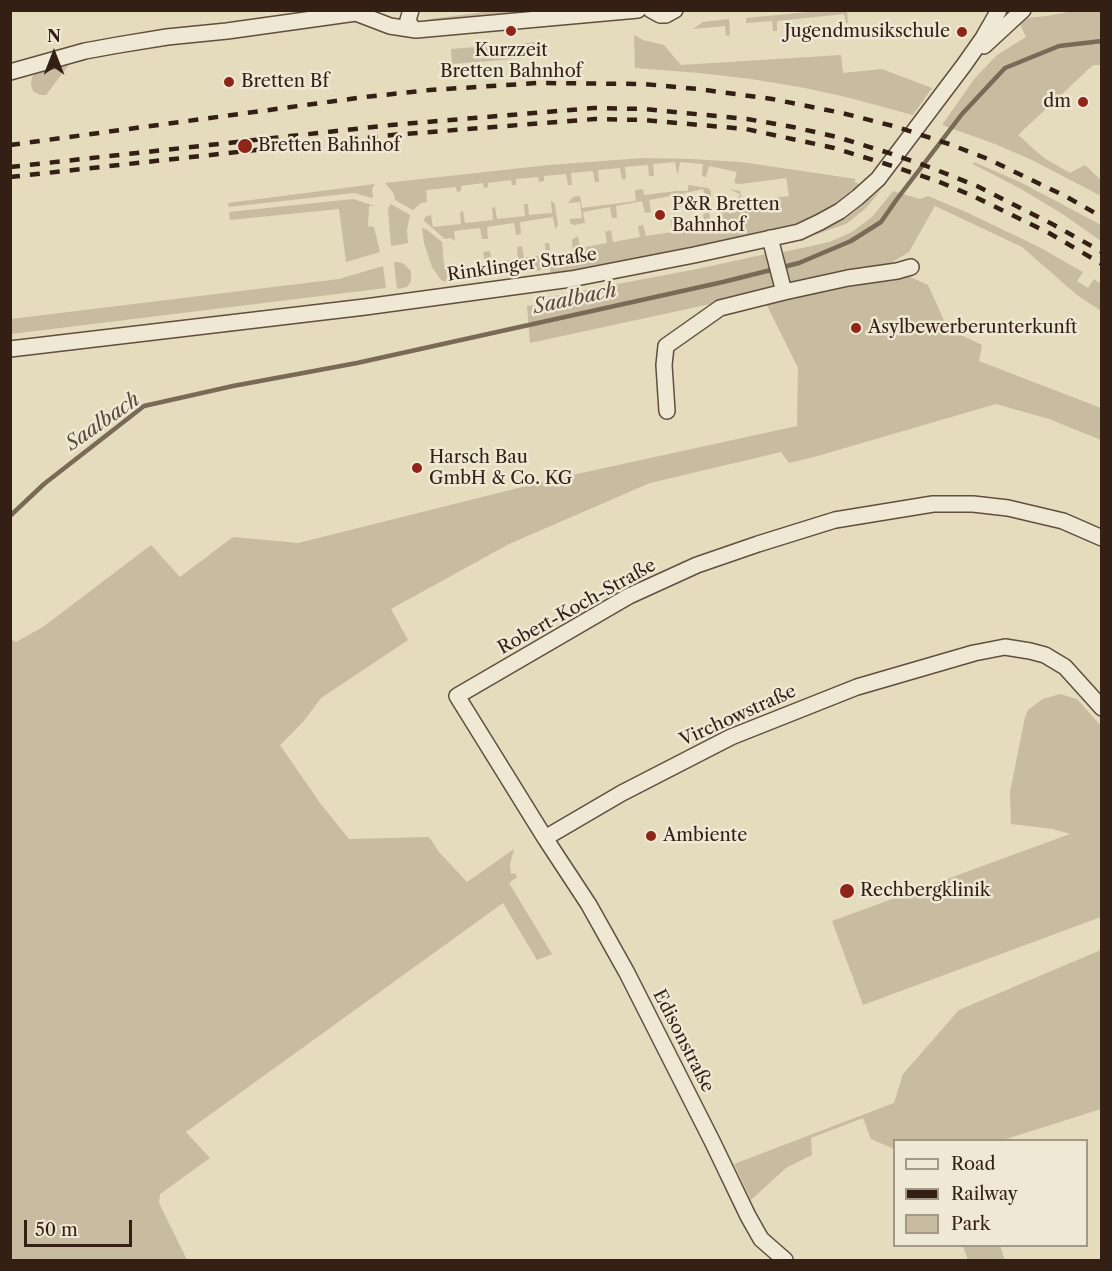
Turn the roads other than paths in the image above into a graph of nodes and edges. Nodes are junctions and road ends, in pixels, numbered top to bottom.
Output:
1 (411, 10) edge
2 (638, 10) edge
3 (651, 10) edge
4 (675, 10) edge
5 (999, 10) edge
6 (1023, 10) edge
7 (360, 12) edge
8 (274, 18) edge
9 (416, 30) junction
10 (964, 65) junction
11 (10, 72) edge
12 (770, 238) junction
13 (911, 267) dead end
14 (783, 288) junction
15 (10, 349) edge
16 (667, 411) dead end
17 (1101, 538) edge
18 (1101, 708) edge
19 (545, 838) junction
20 (785, 1260) edge

1 - 9 street
2 - 9 street
3 - 4 street
5 - 10 street, Rinklinger Straße
6 - 10 street, Rinklinger Straße
7 - 8 street
7 - 9 street
8 - 11 street
10 - 12 street, Rinklinger Straße
12 - 14 street
12 - 15 street, Rinklinger Straße
13 - 14 street
14 - 16 street
17 - 19 street, Robert-Koch-Straße
18 - 19 street, Virchowstraße
19 - 20 street, Edisonstraße

